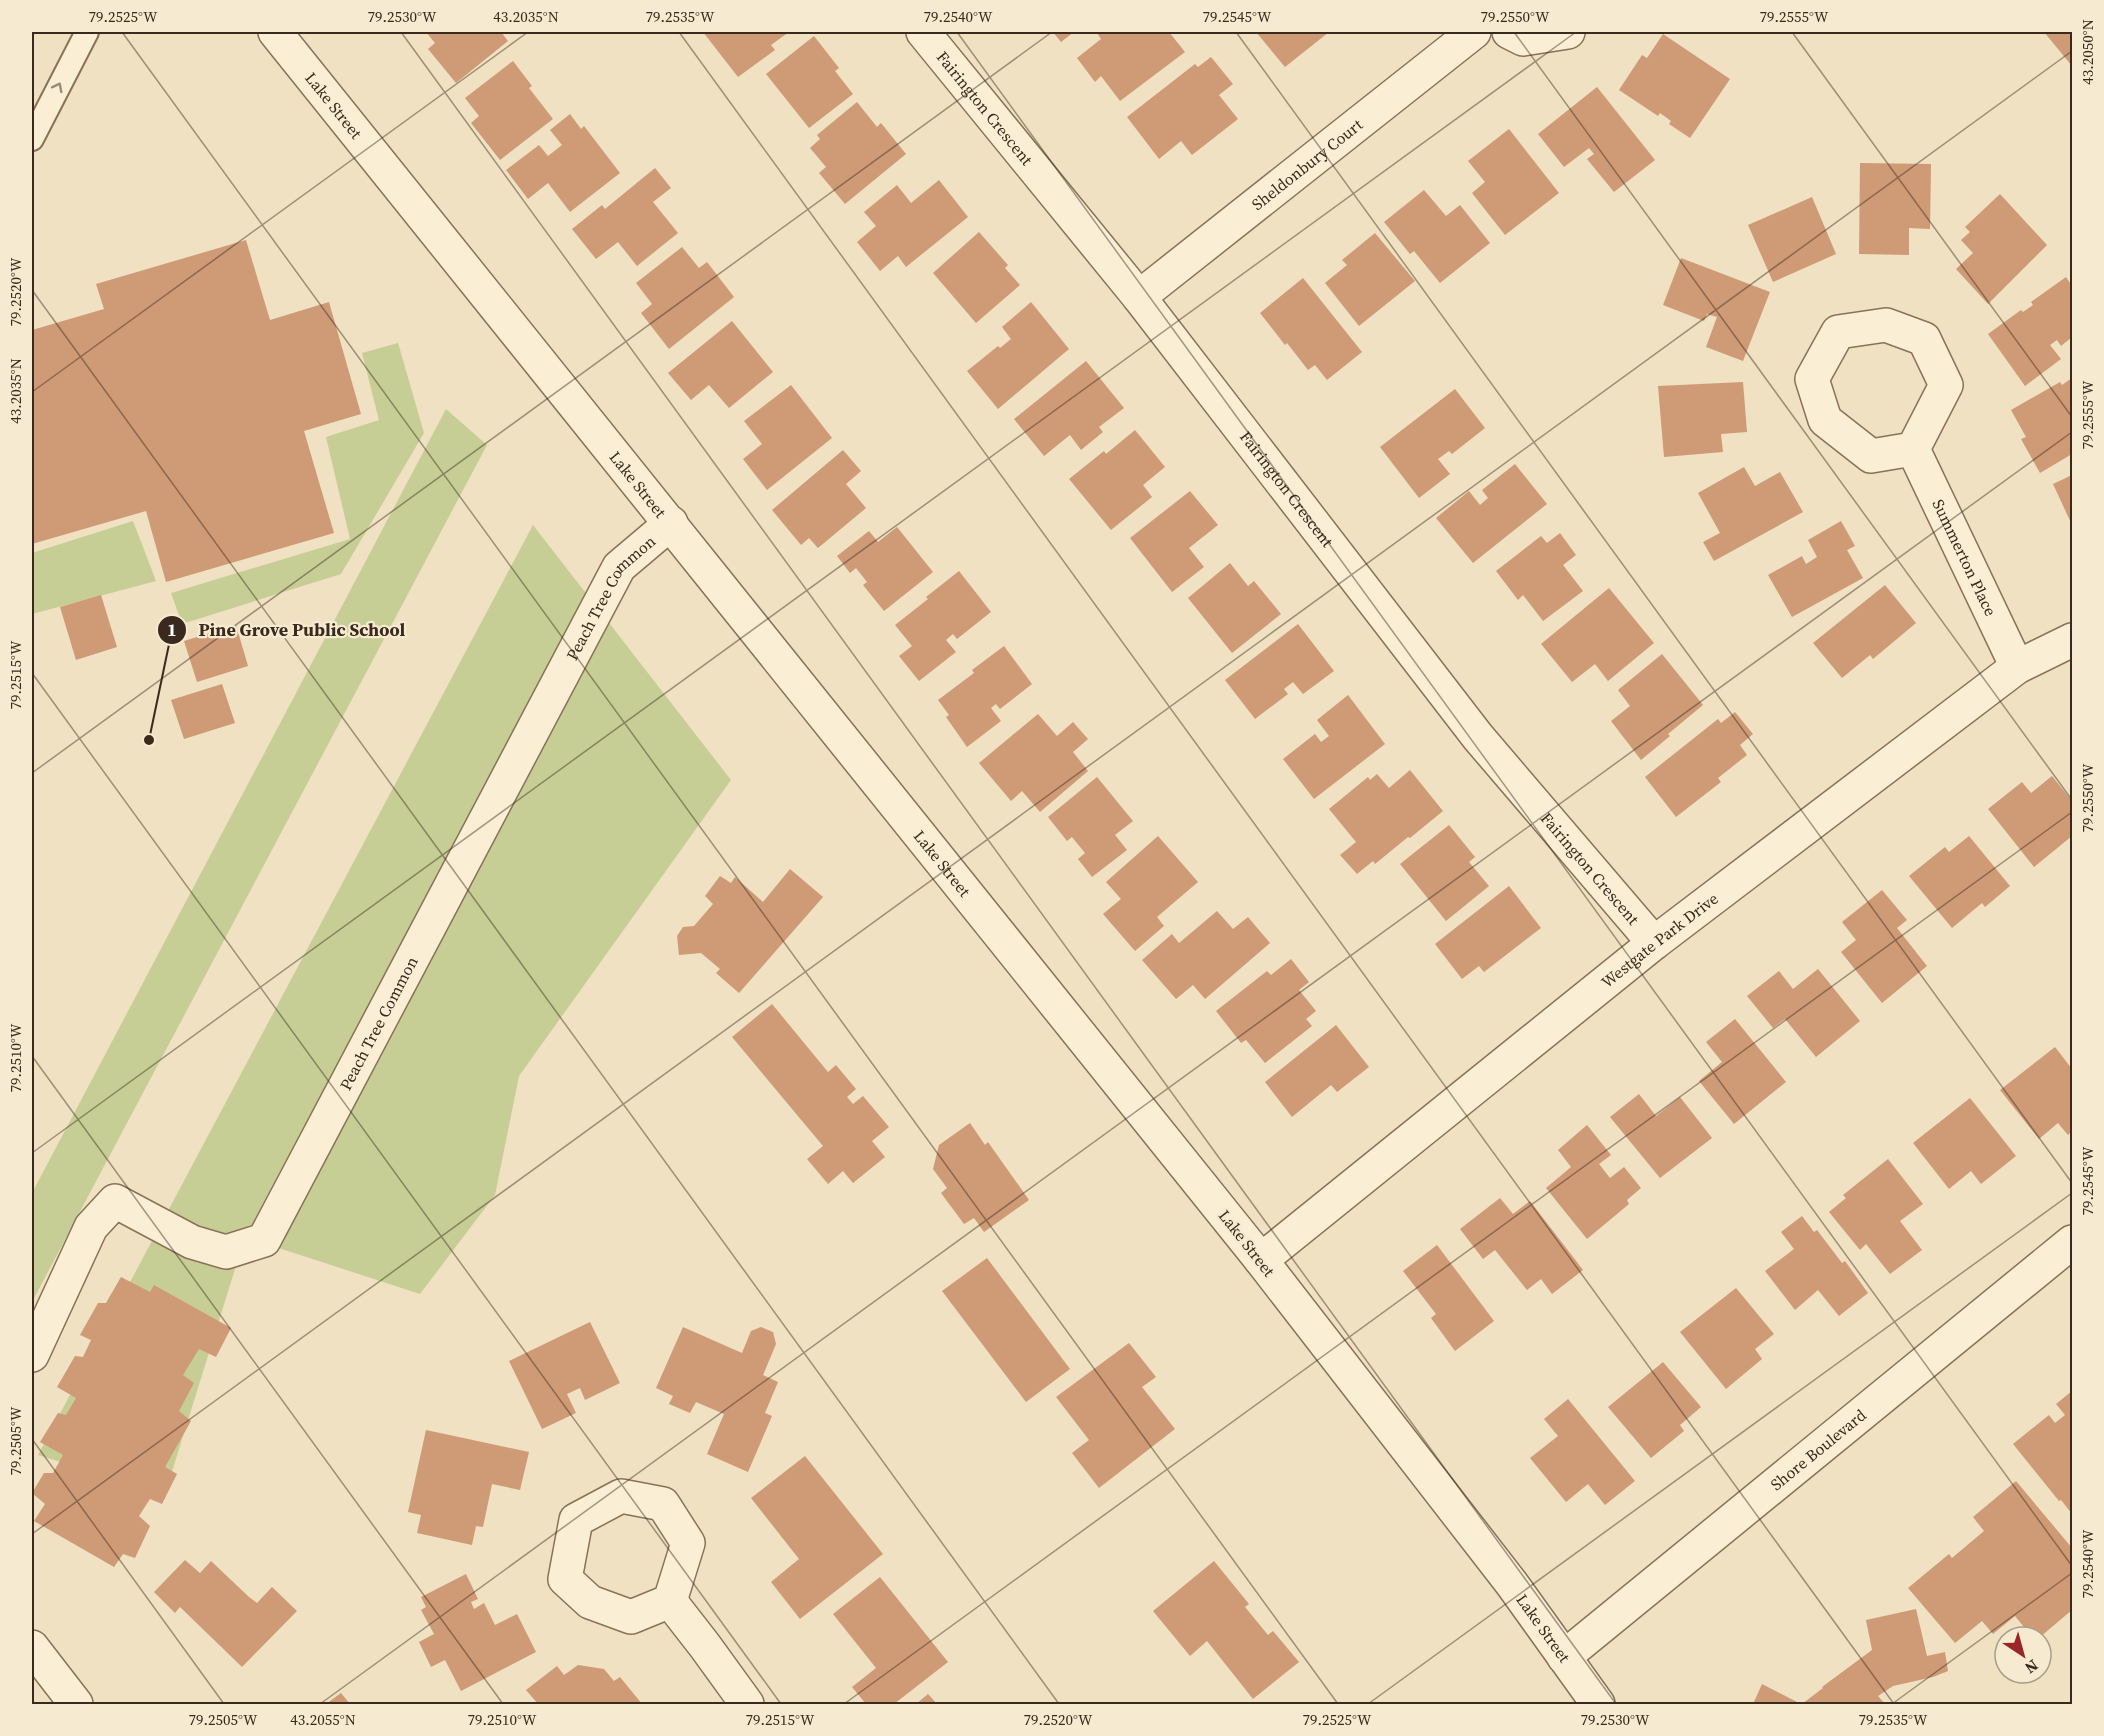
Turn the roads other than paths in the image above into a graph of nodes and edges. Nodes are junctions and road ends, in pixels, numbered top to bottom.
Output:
1 (87, 32) edge
2 (275, 32) edge
3 (923, 32) edge
4 (1474, 32) edge
5 (1509, 32) edge
6 (1568, 32) edge
7 (32, 139) edge
8 (1139, 297) junction
9 (1912, 449) dead end
10 (671, 524) junction
11 (2073, 640) edge
12 (2017, 667) junction
13 (1654, 943) junction
14 (2073, 1242) edge
15 (1261, 1260) junction
16 (32, 1355) edge
17 (670, 1601) dead end
18 (32, 1647) edge
19 (1564, 1656) junction
20 (76, 1704) edge
21 (747, 1704) edge
22 (1598, 1704) edge

7 -> 1 lane
2 - 10 street, Lake Street
3 - 8 street, Fairington Crescent
4 - 8 street, Sheldonbury Court
5 - 6 street
8 - 13 street, Fairington Crescent
9 - 12 street, Summerton Place
10 - 15 street, Lake Street
10 - 16 street, Peach Tree Common
11 - 12 street, Westgate Park Drive
12 - 13 street, Westgate Park Drive
13 - 15 street, Westgate Park Drive
14 - 19 street, Shore Boulevard
15 - 19 street, Lake Street
17 - 21 street
18 - 20 street
19 - 22 street, Lake Street

